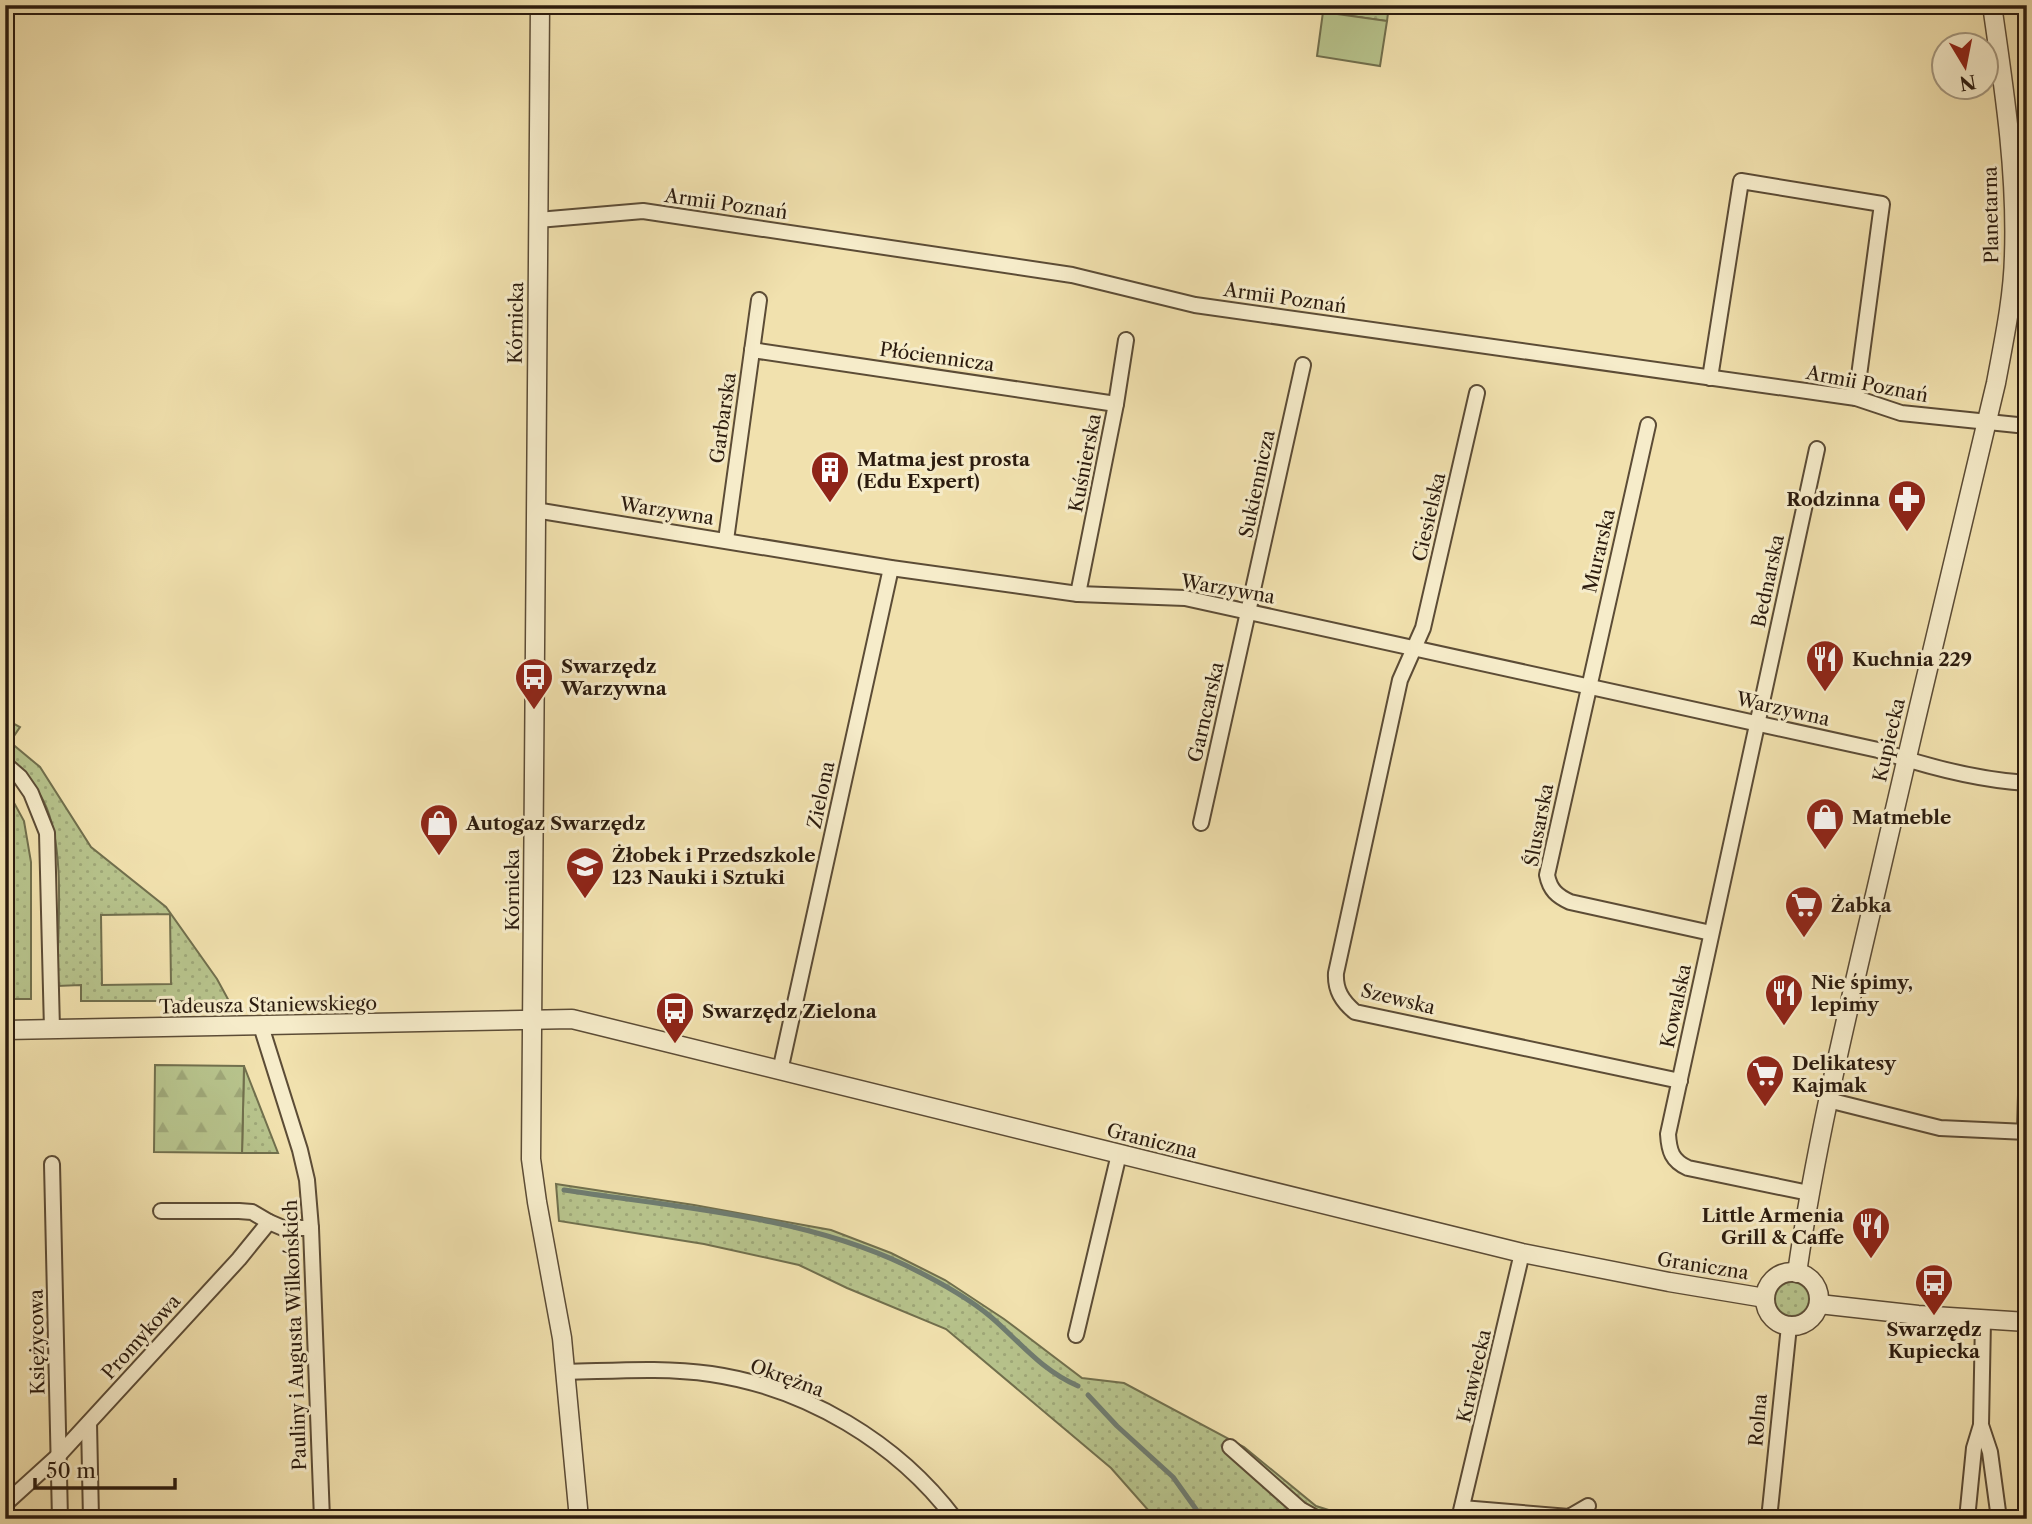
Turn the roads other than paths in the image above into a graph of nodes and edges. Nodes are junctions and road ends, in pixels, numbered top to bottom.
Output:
1 (540, 5) edge
2 (1992, 5) edge
3 (538, 220) junction
4 (759, 300) dead end
5 (1126, 340) dead end
6 (752, 350) junction
7 (1303, 365) dead end
8 (1710, 378) junction
9 (1477, 393) dead end
10 (1856, 398) junction
11 (1116, 404) junction
12 (1987, 423) junction
13 (1648, 425) dead end
14 (2027, 426) edge
15 (1817, 449) dead end
16 (535, 510) junction
17 (726, 540) junction
18 (891, 568) junction
19 (1078, 594) junction
20 (1249, 611) junction
21 (1415, 648) junction
22 (1588, 687) junction
23 (1756, 723) junction
24 (1905, 760) junction
25 (5, 764) edge
26 (2027, 783) edge
27 (1201, 823) dead end
28 (1711, 933) junction
29 (532, 1020) junction
30 (261, 1026) junction
31 (52, 1029) junction
32 (5, 1030) edge
33 (2027, 1058) edge
34 (780, 1071) junction
35 (1680, 1081) junction
36 (1828, 1100) junction
37 (2026, 1132) edge
38 (1119, 1154) junction
39 (52, 1164) dead end
40 (1809, 1193) junction
41 (161, 1211) dead end
42 (269, 1222) junction
43 (312, 1227) junction
44 (1522, 1253) junction
45 (1797, 1273) junction
46 (1765, 1298) junction
47 (1819, 1304) junction
48 (1983, 1320) junction
49 (2027, 1322) edge
50 (1788, 1326) junction
51 (1076, 1335) dead end
52 (566, 1373) junction
53 (89, 1423) junction
54 (1981, 1425) junction
55 (1230, 1447) dead end
56 (58, 1456) junction
57 (5, 1504) edge
58 (1588, 1506) dead end
59 (1460, 1514) edge
60 (60, 1519) edge
61 (91, 1519) edge
62 (322, 1519) edge
63 (579, 1519) edge
64 (955, 1519) edge
65 (1318, 1519) edge
66 (1769, 1519) edge
67 (1967, 1519) edge
68 (1999, 1519) edge

1 - 3 street, Kórnicka
2 - 12 street, Planetarna
3 - 8 street, Armii Poznań
3 - 16 street, Kórnicka
4 - 6 street, Garbarska
5 - 11 street, Kuśnierska
6 - 11 street, Płóciennicza
6 - 17 street, Garbarska
7 - 20 street, Sukiennicza
8 - 10 street, Armii Poznań
8 - 10 street
9 - 21 street, Ciesielska
10 - 12 street, Armii Poznań
11 - 19 street, Kuśnierska
12 - 14 street, Armii Poznań
12 - 24 street, Kupiecka
13 - 22 street, Murarska
15 - 23 street, Bednarska
16 - 17 street, Warzywna
16 - 29 street, Kórnicka
17 - 18 street, Warzywna
18 - 19 street, Warzywna
18 - 34 street, Zielona
19 - 20 street, Warzywna
20 - 21 street, Warzywna
20 - 27 street, Garncarska
21 - 22 street, Warzywna
21 - 35 street, Szewska
22 - 23 street, Warzywna
22 - 28 street, Ślusarska
23 - 24 street, Warzywna
23 - 28 street, Kowalska
24 - 26 street, Warzywna
24 - 36 street, Kupiecka
25 - 31 street
28 - 35 street, Kowalska
29 - 30 street, Tadeusza Staniewskiego
29 - 34 street, Graniczna
29 - 52 street, Kórnicka
30 - 31 street, Tadeusza Staniewskiego
30 - 43 street, Pauliny i Augusta Wilkońskich
31 - 32 street, Tadeusza Staniewskiego
33 - 37 street
34 - 38 street, Graniczna
35 - 40 street, Kowalska
36 - 37 street
36 - 40 street, Kupiecka
38 - 44 street, Graniczna
38 - 51 street
39 - 56 street, Księżycowa
40 - 45 street, Kupiecka
41 - 42 street
42 - 43 street
42 - 53 street, Promykowa
43 - 62 street, Pauliny i Augusta Wilkońskich
44 - 46 street, Graniczna
44 - 59 street, Krawiecka
45 - 46 street
45 - 47 street
46 - 50 street
47 - 48 street
47 - 50 street
48 - 49 street
48 - 54 street
50 - 66 street, Rolna
52 - 63 street, Kórnicka
52 - 64 street, Okrężna
53 - 56 street, Promykowa
53 - 61 street
54 - 67 street
54 - 68 street
55 - 65 street
56 - 57 street, Promykowa
56 - 60 street, Księżycowa
58 - 59 street, Krawiecka

